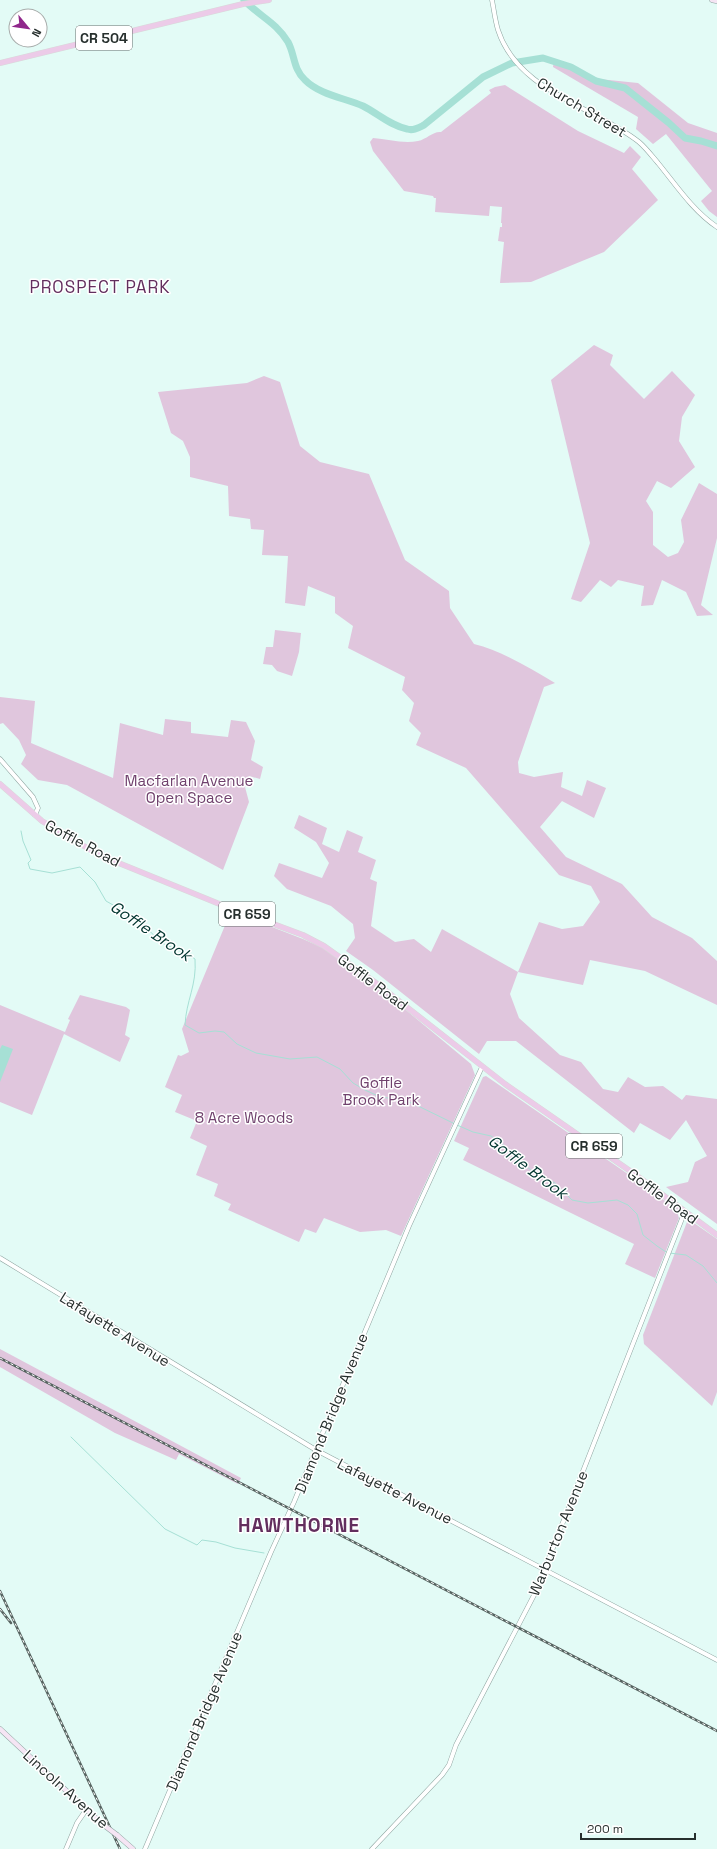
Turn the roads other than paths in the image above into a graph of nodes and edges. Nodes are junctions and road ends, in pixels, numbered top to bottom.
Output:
1 (269, 0) edge
2 (492, 0) edge
3 (712, 0) edge
4 (717, 1) edge
5 (0, 63) edge
6 (717, 227) edge
7 (0, 759) edge
8 (0, 784) edge
9 (35, 815) junction
10 (482, 1067) junction
11 (685, 1211) junction
12 (717, 1235) edge
13 (0, 1258) edge
14 (316, 1450) junction
15 (546, 1570) junction
16 (717, 1660) edge
17 (0, 1729) edge
18 (86, 1810) junction
19 (66, 1849) edge
20 (133, 1849) edge
21 (145, 1849) edge
22 (372, 1849) edge

1 - 5 main road, CR 504
2 - 6 street, Church Street
3 - 4 main road
7 - 9 street
8 - 9 main road, Goffle Road / CR 659
9 - 10 main road, Goffle Road / CR 659
10 - 11 main road, Goffle Road / CR 659
10 - 14 street, Diamond Bridge Avenue
11 - 12 main road, Goffle Road / CR 659
11 - 15 street, Warburton Avenue
13 - 14 street, Lafayette Avenue
14 - 15 street, Lafayette Avenue
14 - 21 street, Diamond Bridge Avenue
15 - 16 street, Lafayette Avenue
15 - 22 street, Warburton Avenue
17 - 18 main road, Lincoln Avenue
18 - 19 street
18 - 20 main road, Lincoln Avenue, bridge

